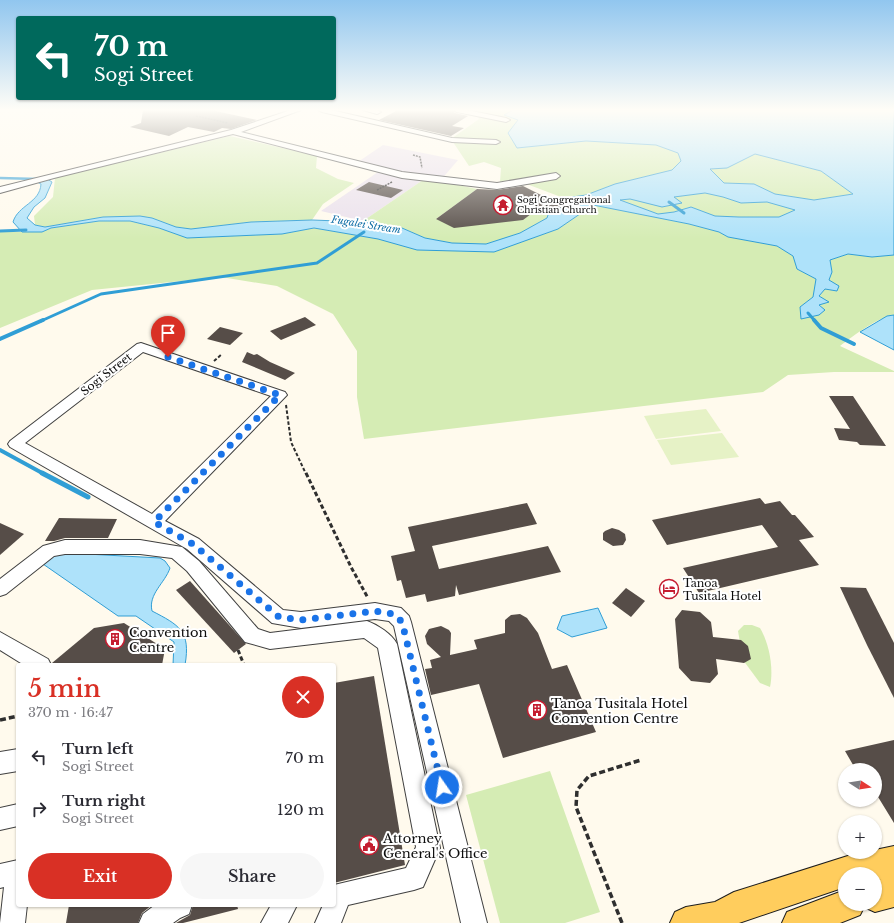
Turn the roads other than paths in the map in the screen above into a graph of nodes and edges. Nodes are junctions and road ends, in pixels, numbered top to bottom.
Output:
1 (144, 153) edge
2 (322, 153) edge
3 (556, 176) dead end
4 (0, 190) edge
5 (154, 522) junction
6 (0, 589) edge
7 (4, 647) edge
8 (37, 663) edge
9 (16, 760) edge
10 (0, 763) edge
11 (16, 815) edge
12 (0, 819) edge
13 (894, 860) edge
14 (16, 872) edge
15 (0, 876) edge
16 (894, 891) edge
17 (16, 892) edge
18 (882, 894) edge
19 (337, 895) edge
20 (173, 907) edge
21 (283, 907) edge
22 (333, 907) edge
23 (838, 908) edge
24 (715, 920) edge
25 (12, 923) edge
26 (152, 923) edge
27 (274, 923) edge
28 (328, 923) edge
29 (474, 923) edge
30 (686, 923) edge
31 (798, 923) edge

1 - 4 street
2 - 3 street
5 - 5 street, Sogi Street
5 - 29 street, Sogi Street
6 - 19 street
7 - 8 street
9 - 10 street
11 - 12 street
13 - 24 main road
14 - 15 street
16 - 18 main road
17 - 25 street
20 - 26 street
21 - 27 street
22 - 28 street
23 - 31 main road
24 - 30 main road

